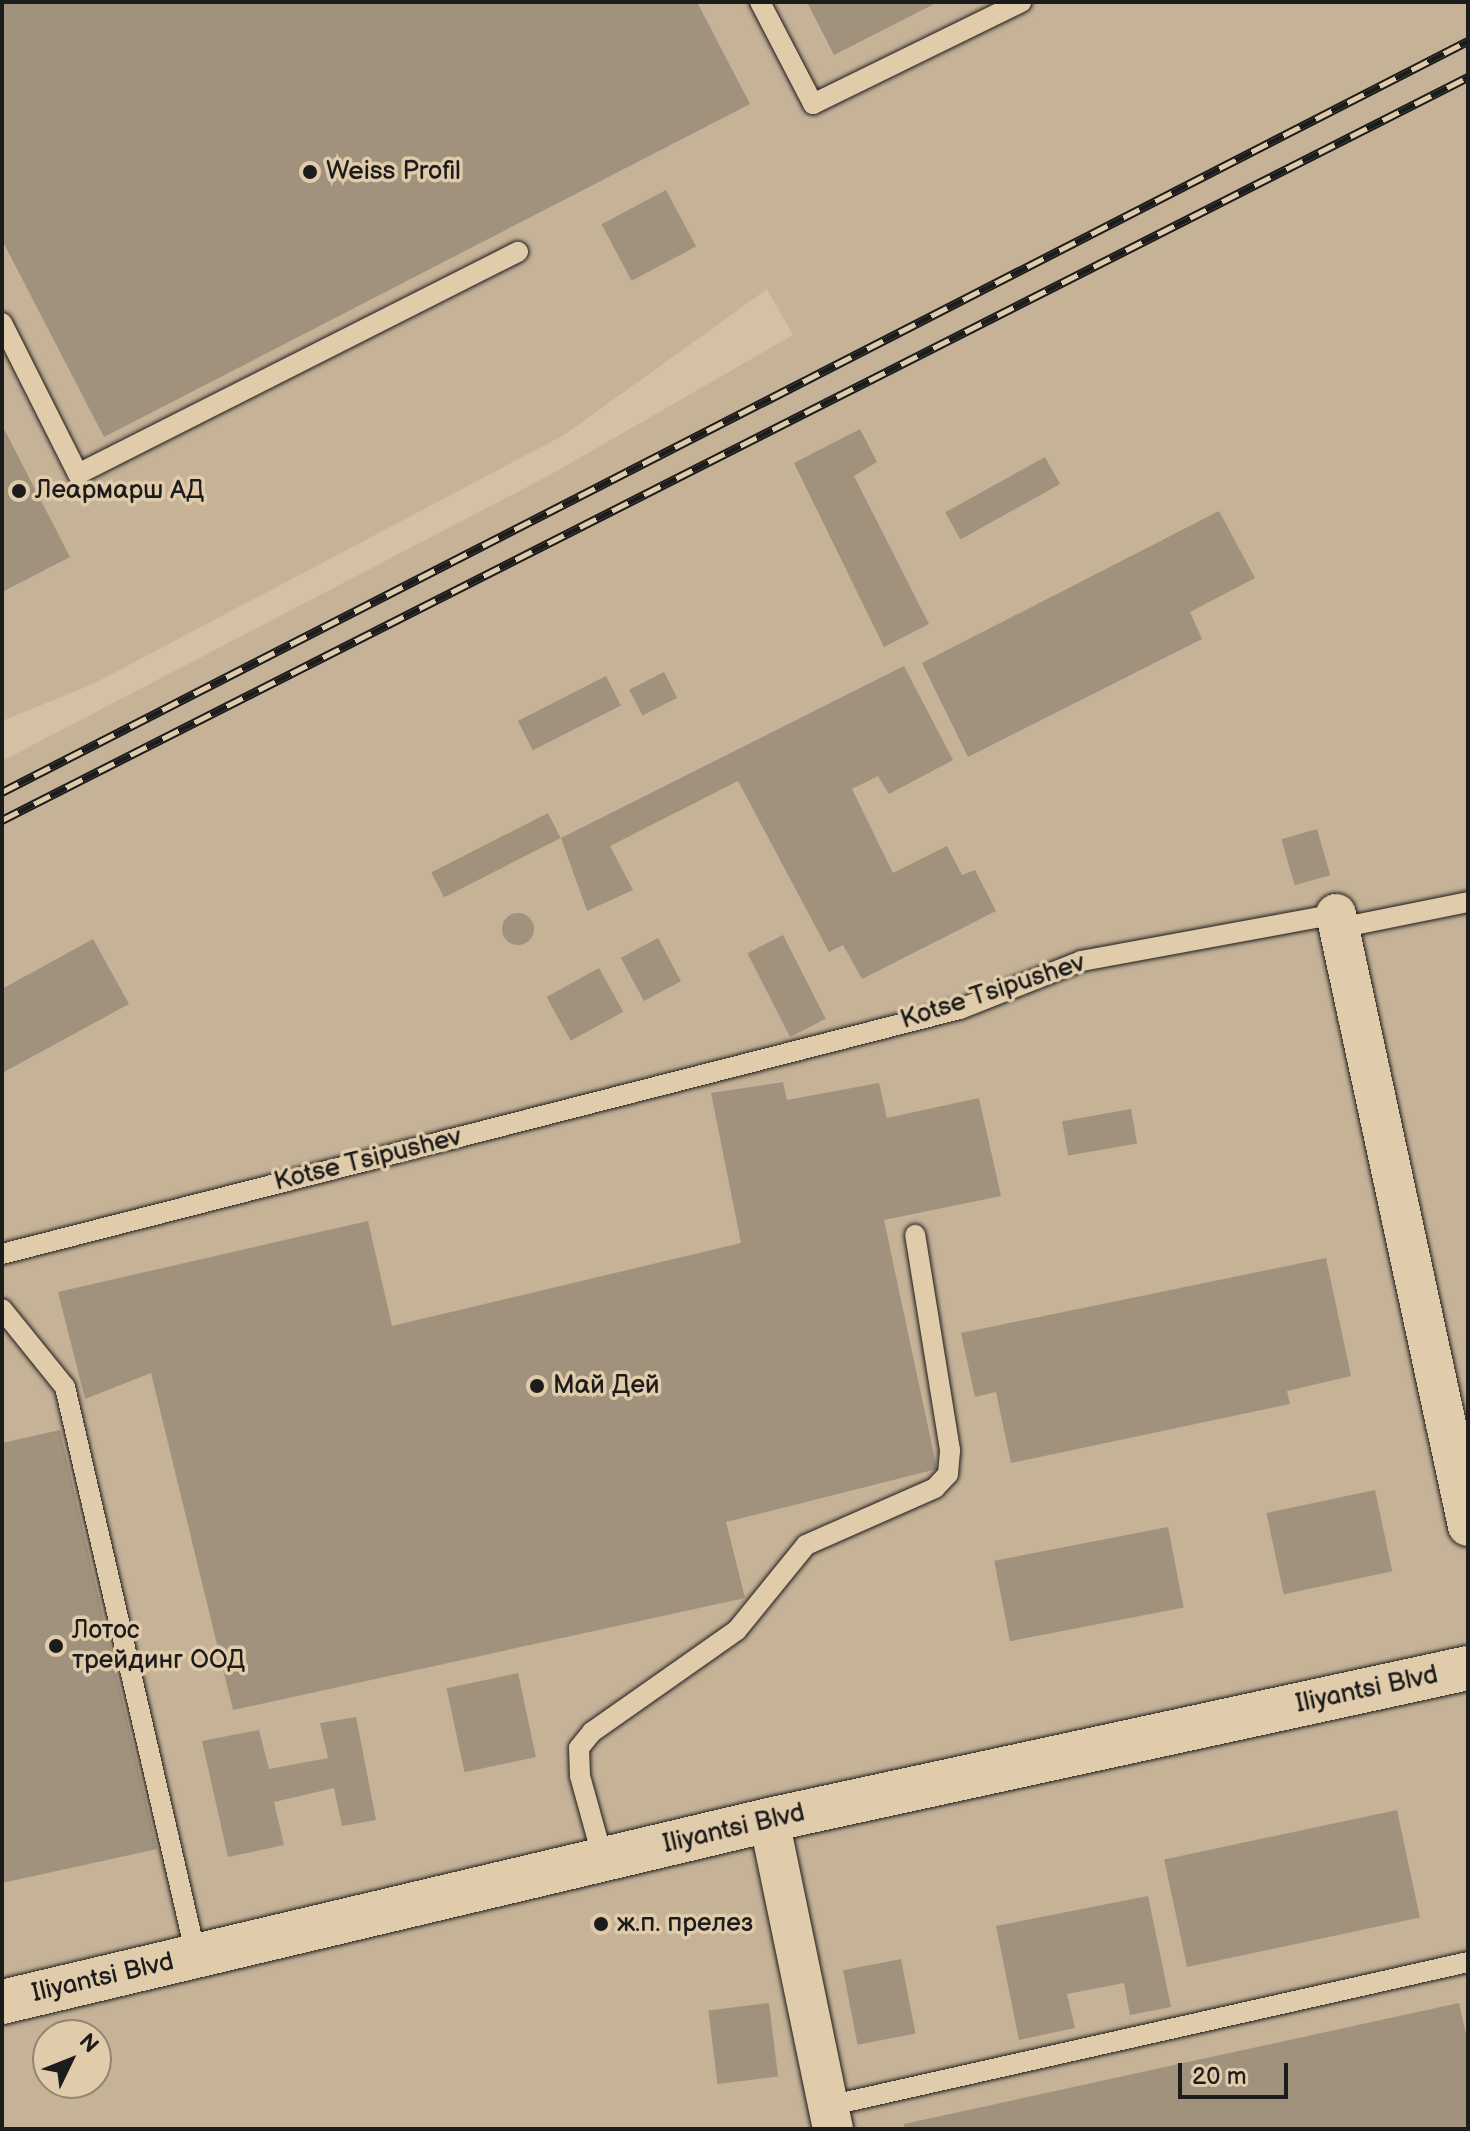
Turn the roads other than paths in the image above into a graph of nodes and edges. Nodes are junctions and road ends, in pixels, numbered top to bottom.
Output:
1 (760, 2) edge
2 (1021, 2) edge
3 (518, 252) dead end
4 (2, 323) edge
5 (1468, 902) edge
6 (1337, 921) junction
7 (915, 1235) dead end
8 (2, 1254) edge
9 (2, 1309) edge
10 (1468, 1526) edge
11 (1468, 1668) edge
12 (769, 1820) junction
13 (603, 1859) junction
14 (196, 1956) junction
15 (1468, 1962) edge
16 (2, 2002) edge
17 (830, 2118) edge

1 - 2 lane
3 - 4 lane
5 - 6 lane, Kotse Tsipushev
6 - 8 lane, Kotse Tsipushev
6 - 10 street
7 - 13 lane
9 - 14 lane
11 - 12 street, Iliyantsi Blvd
12 - 13 street, Iliyantsi Blvd
12 - 17 street
13 - 14 street, Iliyantsi Blvd
14 - 16 street, Iliyantsi Blvd
15 - 17 lane

